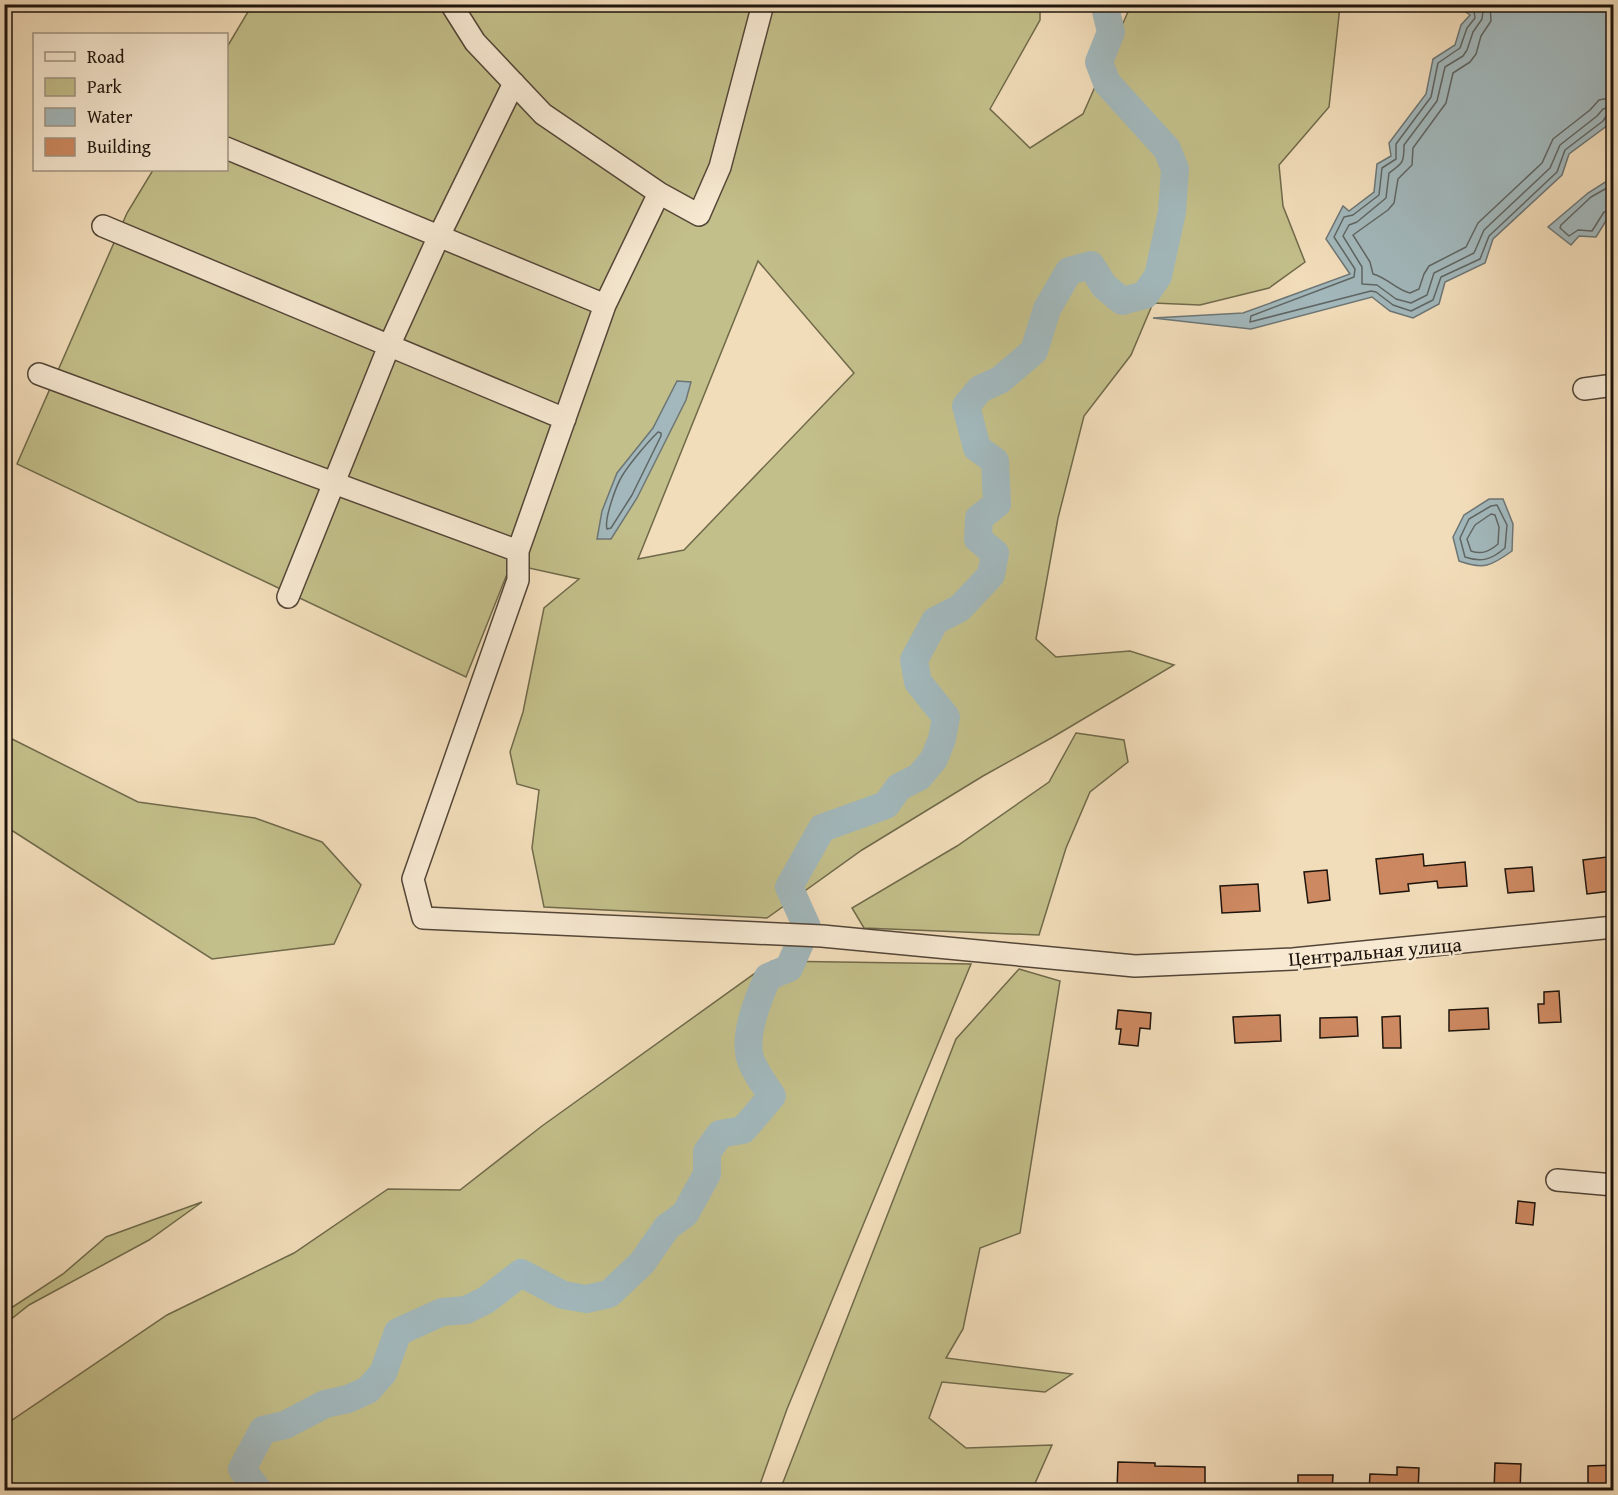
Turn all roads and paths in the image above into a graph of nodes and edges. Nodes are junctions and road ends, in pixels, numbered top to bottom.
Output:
1 (451, 4) edge
2 (764, 4) edge
3 (514, 83) junction
4 (228, 149) edge
5 (659, 193) junction
6 (103, 226) dead end
7 (439, 236) junction
8 (605, 305) junction
9 (389, 346) junction
10 (39, 374) dead end
11 (1614, 386) edge
12 (1584, 389) dead end
13 (565, 419) junction
14 (333, 483) junction
15 (519, 551) junction
16 (288, 597) dead end
17 (1614, 927) edge
18 (1557, 1180) dead end
19 (1614, 1185) edge

1 - 3 street
2 - 5 street
3 - 5 street
3 - 7 street
4 - 7 street
5 - 8 street
6 - 9 street
7 - 8 street
7 - 9 street
8 - 13 street
9 - 13 street
9 - 14 street
10 - 14 street
11 - 12 street
13 - 15 street
14 - 15 street
14 - 16 street
15 - 17 street, Центральная улица
18 - 19 street

